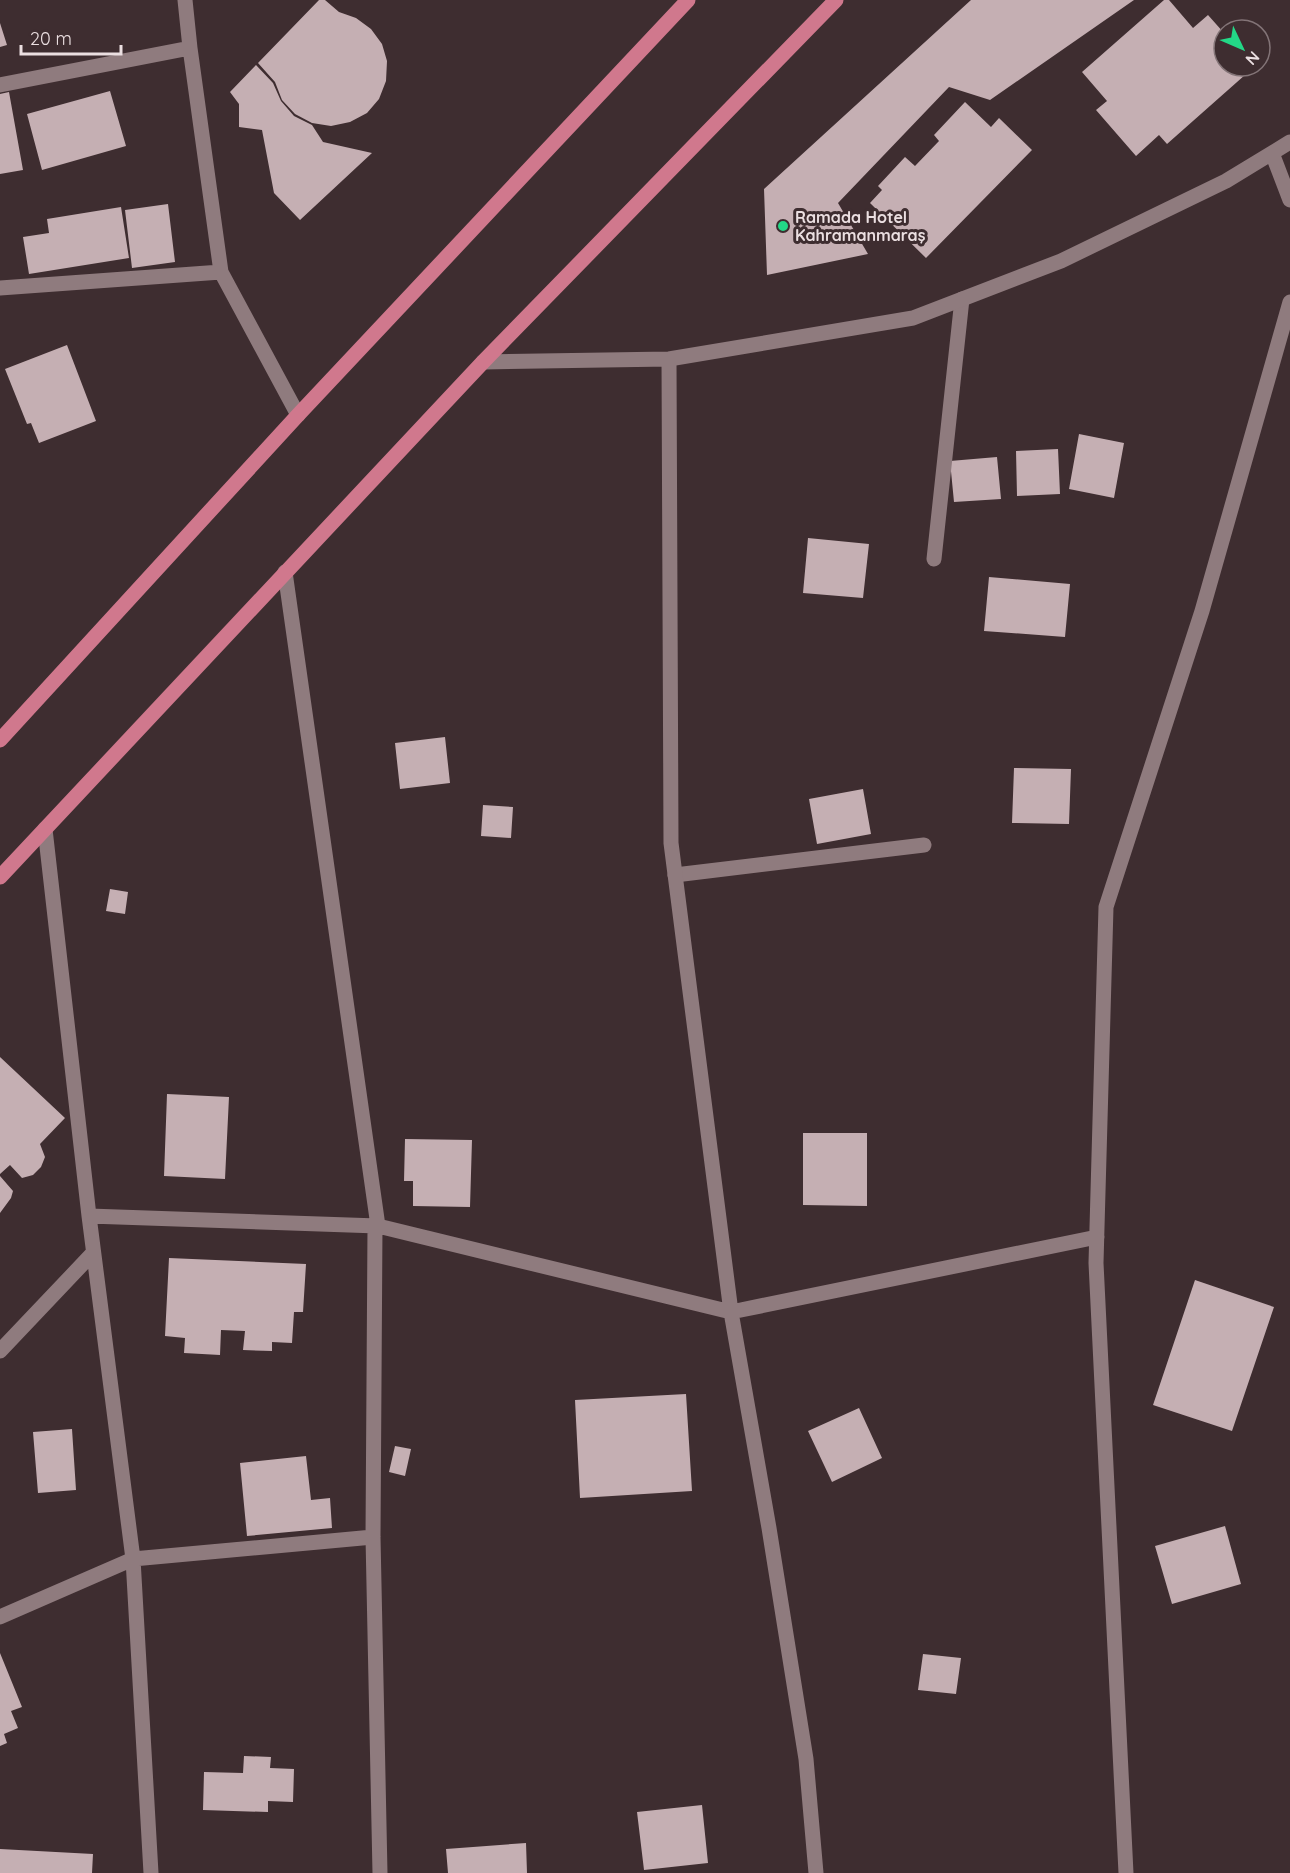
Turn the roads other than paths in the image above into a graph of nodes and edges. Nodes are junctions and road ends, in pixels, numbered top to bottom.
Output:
1 (185, 0) edge
2 (688, 0) edge
3 (836, 0) edge
4 (190, 48) junction
5 (0, 85) edge
6 (1290, 142) edge
7 (1272, 153) junction
8 (1290, 200) edge
9 (221, 272) junction
10 (0, 288) edge
11 (962, 299) junction
12 (1290, 302) edge
13 (669, 359) junction
14 (483, 362) junction
15 (298, 415) junction
16 (934, 559) dead end
17 (285, 572) junction
18 (0, 740) edge
19 (45, 829) junction
20 (924, 845) dead end
21 (675, 875) junction
22 (0, 877) edge
23 (88, 1216) junction
24 (376, 1226) junction
25 (1097, 1237) junction
26 (93, 1253) junction
27 (731, 1312) junction
28 (0, 1351) edge
29 (373, 1537) junction
30 (133, 1559) junction
31 (0, 1617) edge
32 (152, 1873) edge
33 (380, 1873) edge
34 (816, 1873) edge
35 (1126, 1873) edge

1 - 4 street
2 - 15 main road
3 - 14 main road
4 - 5 street
4 - 9 street
6 - 7 street
7 - 8 street
7 - 11 street
9 - 10 street
9 - 15 street
11 - 13 street
11 - 16 street
12 - 25 street
13 - 14 street
13 - 21 street
14 - 17 main road
15 - 18 main road
17 - 19 main road
17 - 24 street
19 - 22 main road
19 - 23 street
20 - 21 street
21 - 27 street
23 - 24 street
23 - 26 street
24 - 27 street
24 - 29 street
25 - 27 street
25 - 35 street
26 - 28 street
26 - 30 street
27 - 34 street
29 - 30 street
29 - 33 street
30 - 31 street
30 - 32 street

